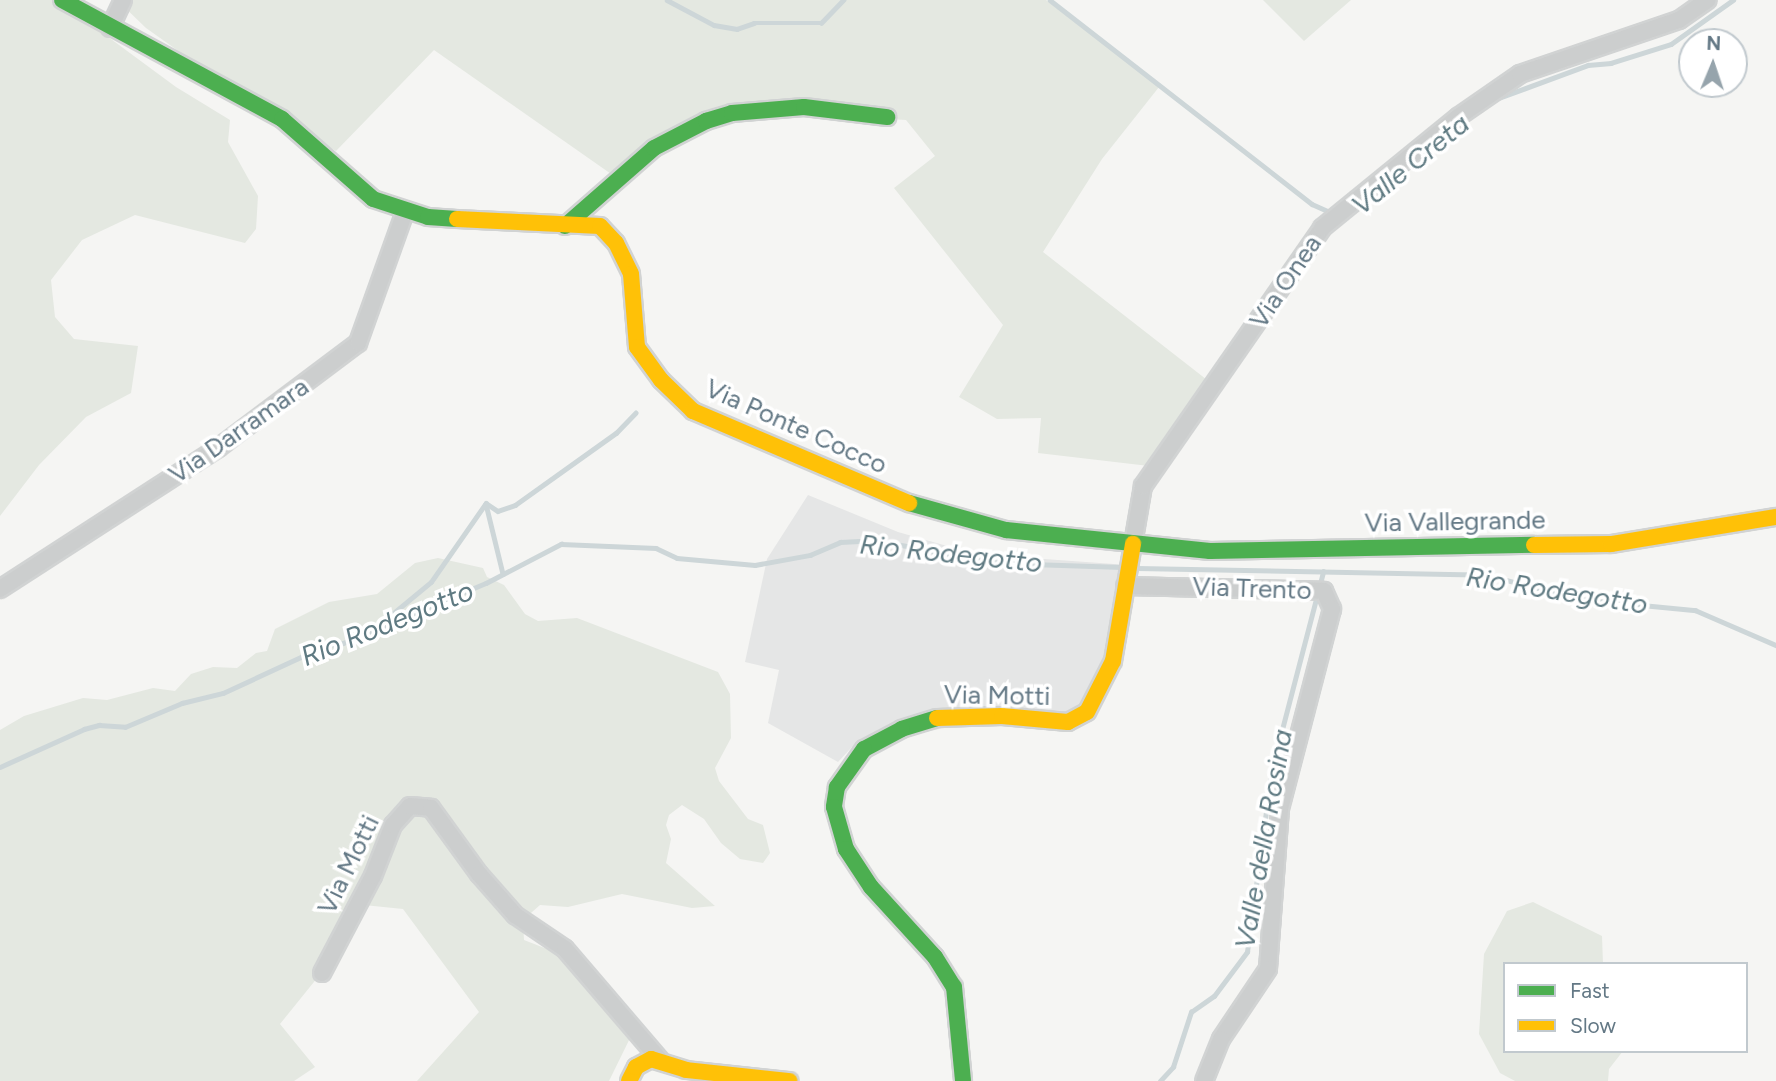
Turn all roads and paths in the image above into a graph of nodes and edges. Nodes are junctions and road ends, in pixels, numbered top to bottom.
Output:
1 (62, 0) edge
2 (123, 0) edge
3 (1708, 0) edge
4 (110, 28) junction
5 (887, 117) dead end
6 (405, 212) junction
7 (565, 226) junction
8 (1776, 517) edge
9 (1132, 550) junction
10 (1126, 582) junction
11 (0, 589) edge
12 (322, 973) dead end
13 (660, 1060) junction
14 (629, 1081) edge
15 (789, 1081) edge
16 (963, 1081) edge
17 (1204, 1081) edge

1 - 4 street, Via Ponte Cocco
2 - 4 street
3 - 9 street, Via Onea
4 - 6 street, Via Ponte Cocco
5 - 7 street
6 - 7 street, Via Ponte Cocco
6 - 11 street, Via Darramara
7 - 9 street, Via Ponte Cocco
8 - 9 street, Via Vallegrande
9 - 10 street, Via Motti
10 - 16 street, Via Motti
10 - 17 street, Via Trento
12 - 13 street, Via Motti
13 - 14 street
13 - 15 street

